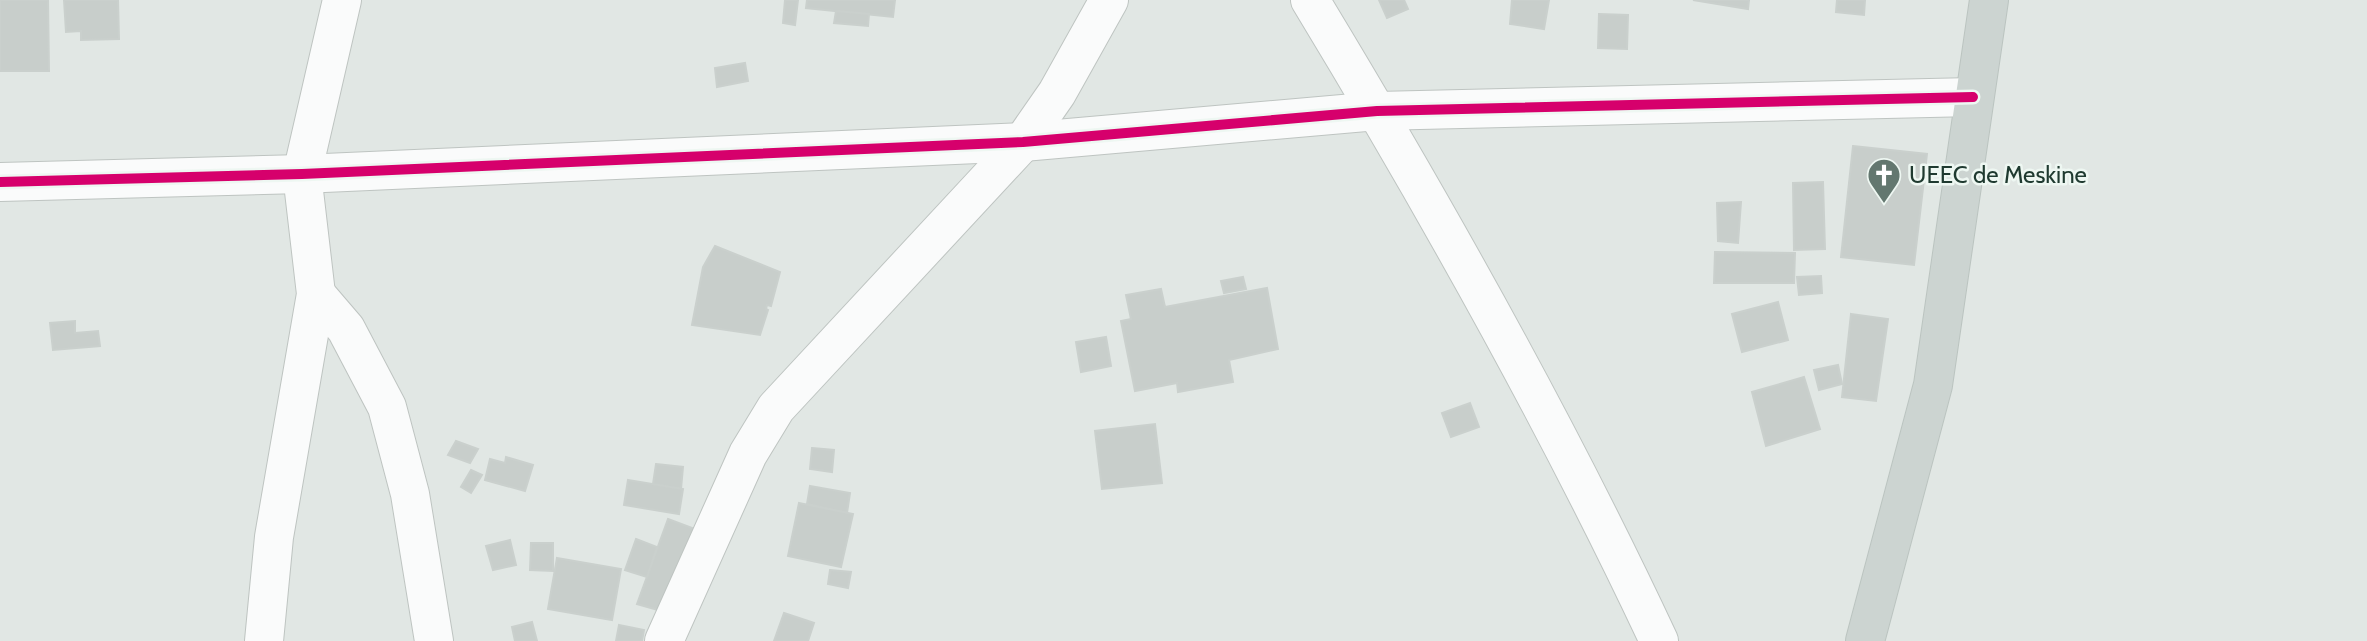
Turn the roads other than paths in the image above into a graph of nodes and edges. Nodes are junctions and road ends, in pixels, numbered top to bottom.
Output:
1 (342, 0) edge
2 (1109, 0) edge
3 (1310, 0) edge
4 (1989, 0) edge
5 (1973, 97) junction
6 (1377, 111) junction
7 (1023, 142) junction
8 (302, 174) junction
9 (0, 181) edge
10 (316, 294) junction
11 (264, 641) edge
12 (433, 641) edge
13 (664, 641) edge
14 (1659, 641) edge
15 (1865, 641) edge

1 - 8 street
2 - 7 street
3 - 6 street
4 - 5 main road
5 - 6 street
5 - 15 main road
6 - 7 street
6 - 14 street
7 - 8 street
7 - 13 street
8 - 9 street
8 - 10 street
10 - 11 street
10 - 12 street

